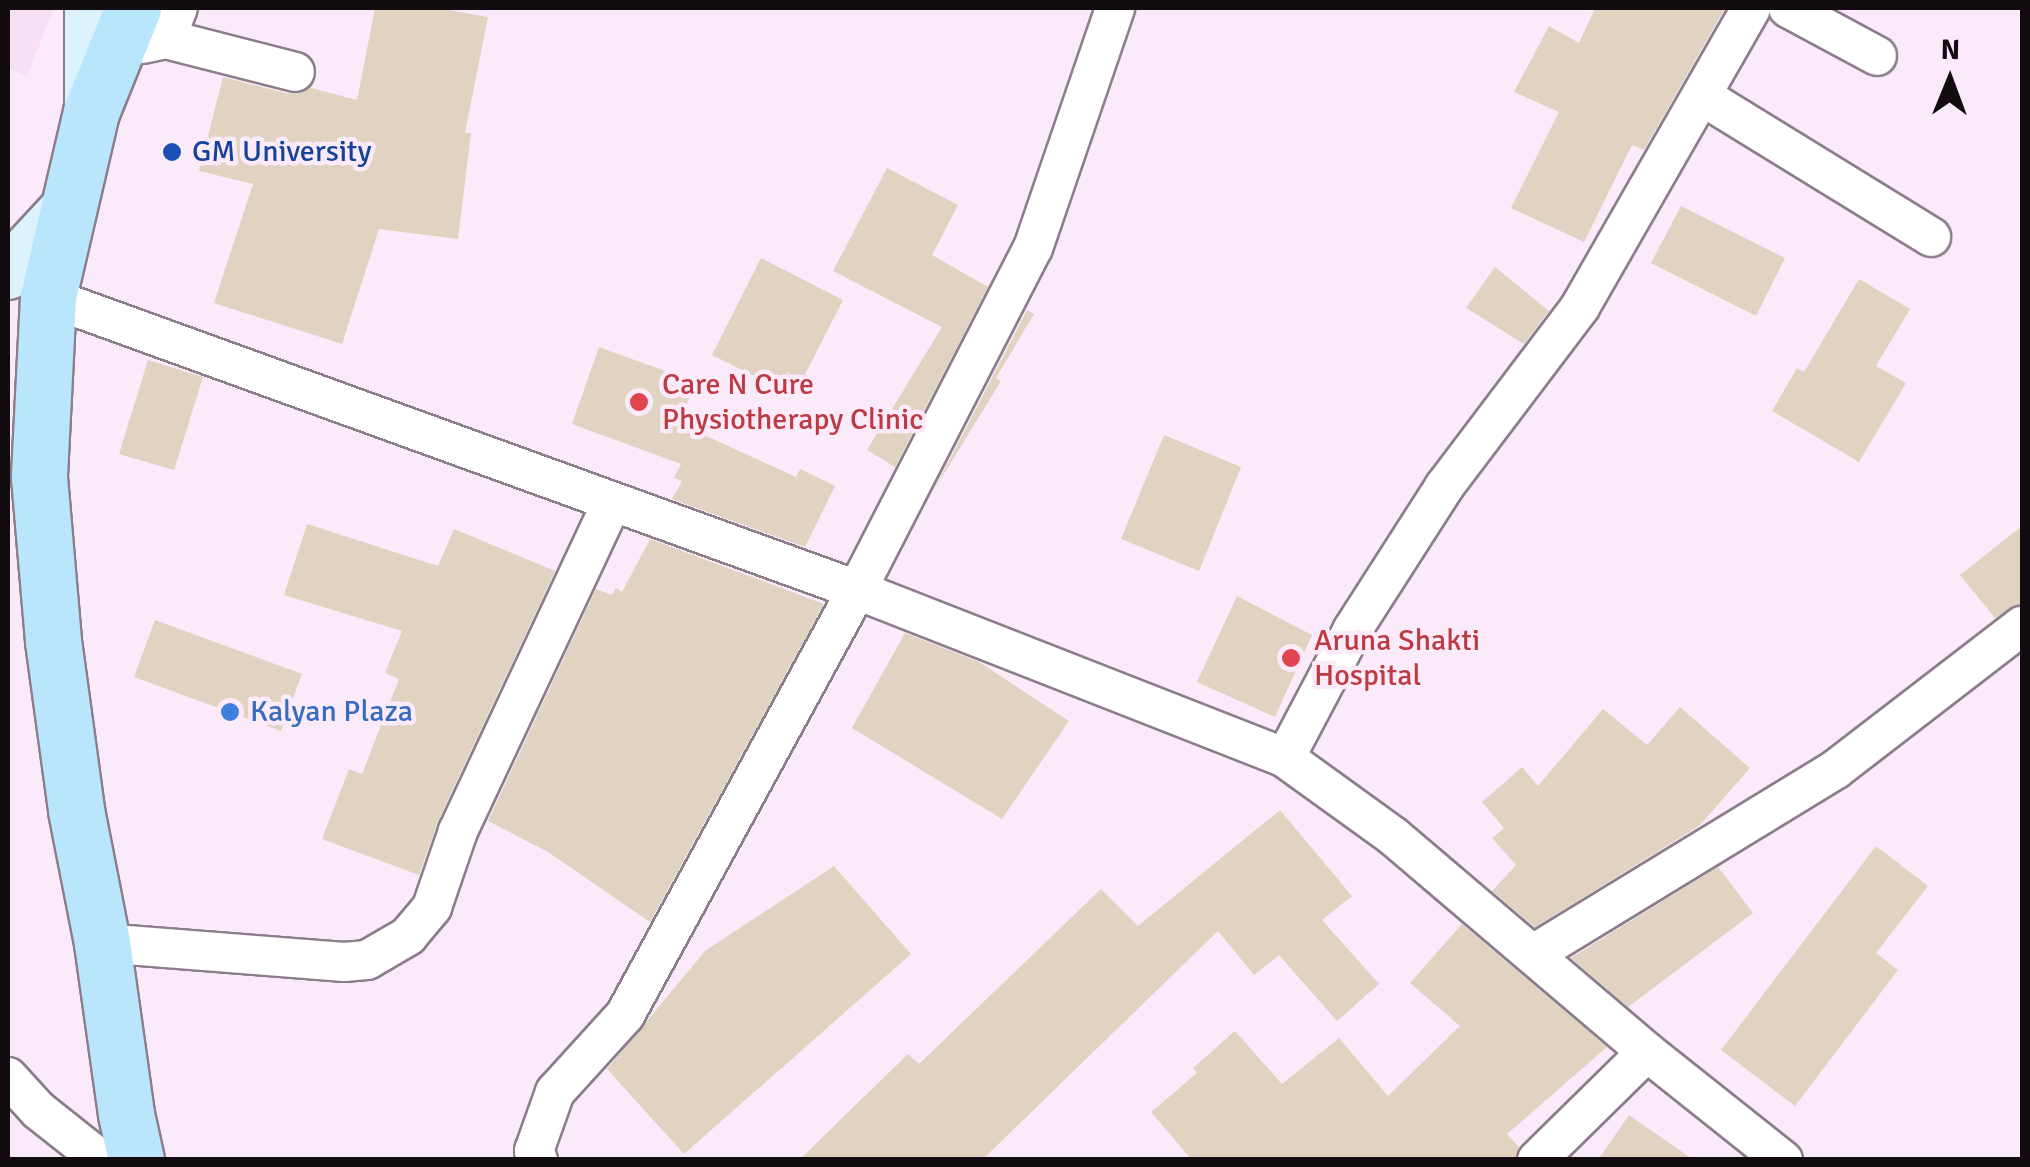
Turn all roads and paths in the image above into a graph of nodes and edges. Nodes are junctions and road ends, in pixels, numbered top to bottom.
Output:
1 (1115, 8) edge
2 (1752, 8) edge
3 (1788, 8) edge
4 (135, 23) edge
5 (1877, 56) dead end
6 (295, 72) dead end
7 (1702, 96) junction
8 (1931, 237) dead end
9 (28, 285) edge
10 (612, 502) junction
11 (857, 590) junction
12 (2022, 626) edge
13 (1285, 758) junction
14 (102, 943) junction
15 (1535, 953) junction
16 (1647, 1052) junction
17 (8, 1077) edge
18 (101, 1160) edge
19 (136, 1160) edge
20 (538, 1160) edge
21 (1537, 1160) edge
22 (1783, 1160) edge

1 - 11 street
2 - 7 street
3 - 5 street
4 - 6 street
4 - 9 main road
7 - 8 street
7 - 13 street
9 - 10 street
9 - 14 main road
10 - 11 street
10 - 14 street
11 - 13 street
11 - 20 street
12 - 15 street
13 - 15 street
14 - 19 main road
15 - 16 street
16 - 21 street
16 - 22 street
17 - 18 street

